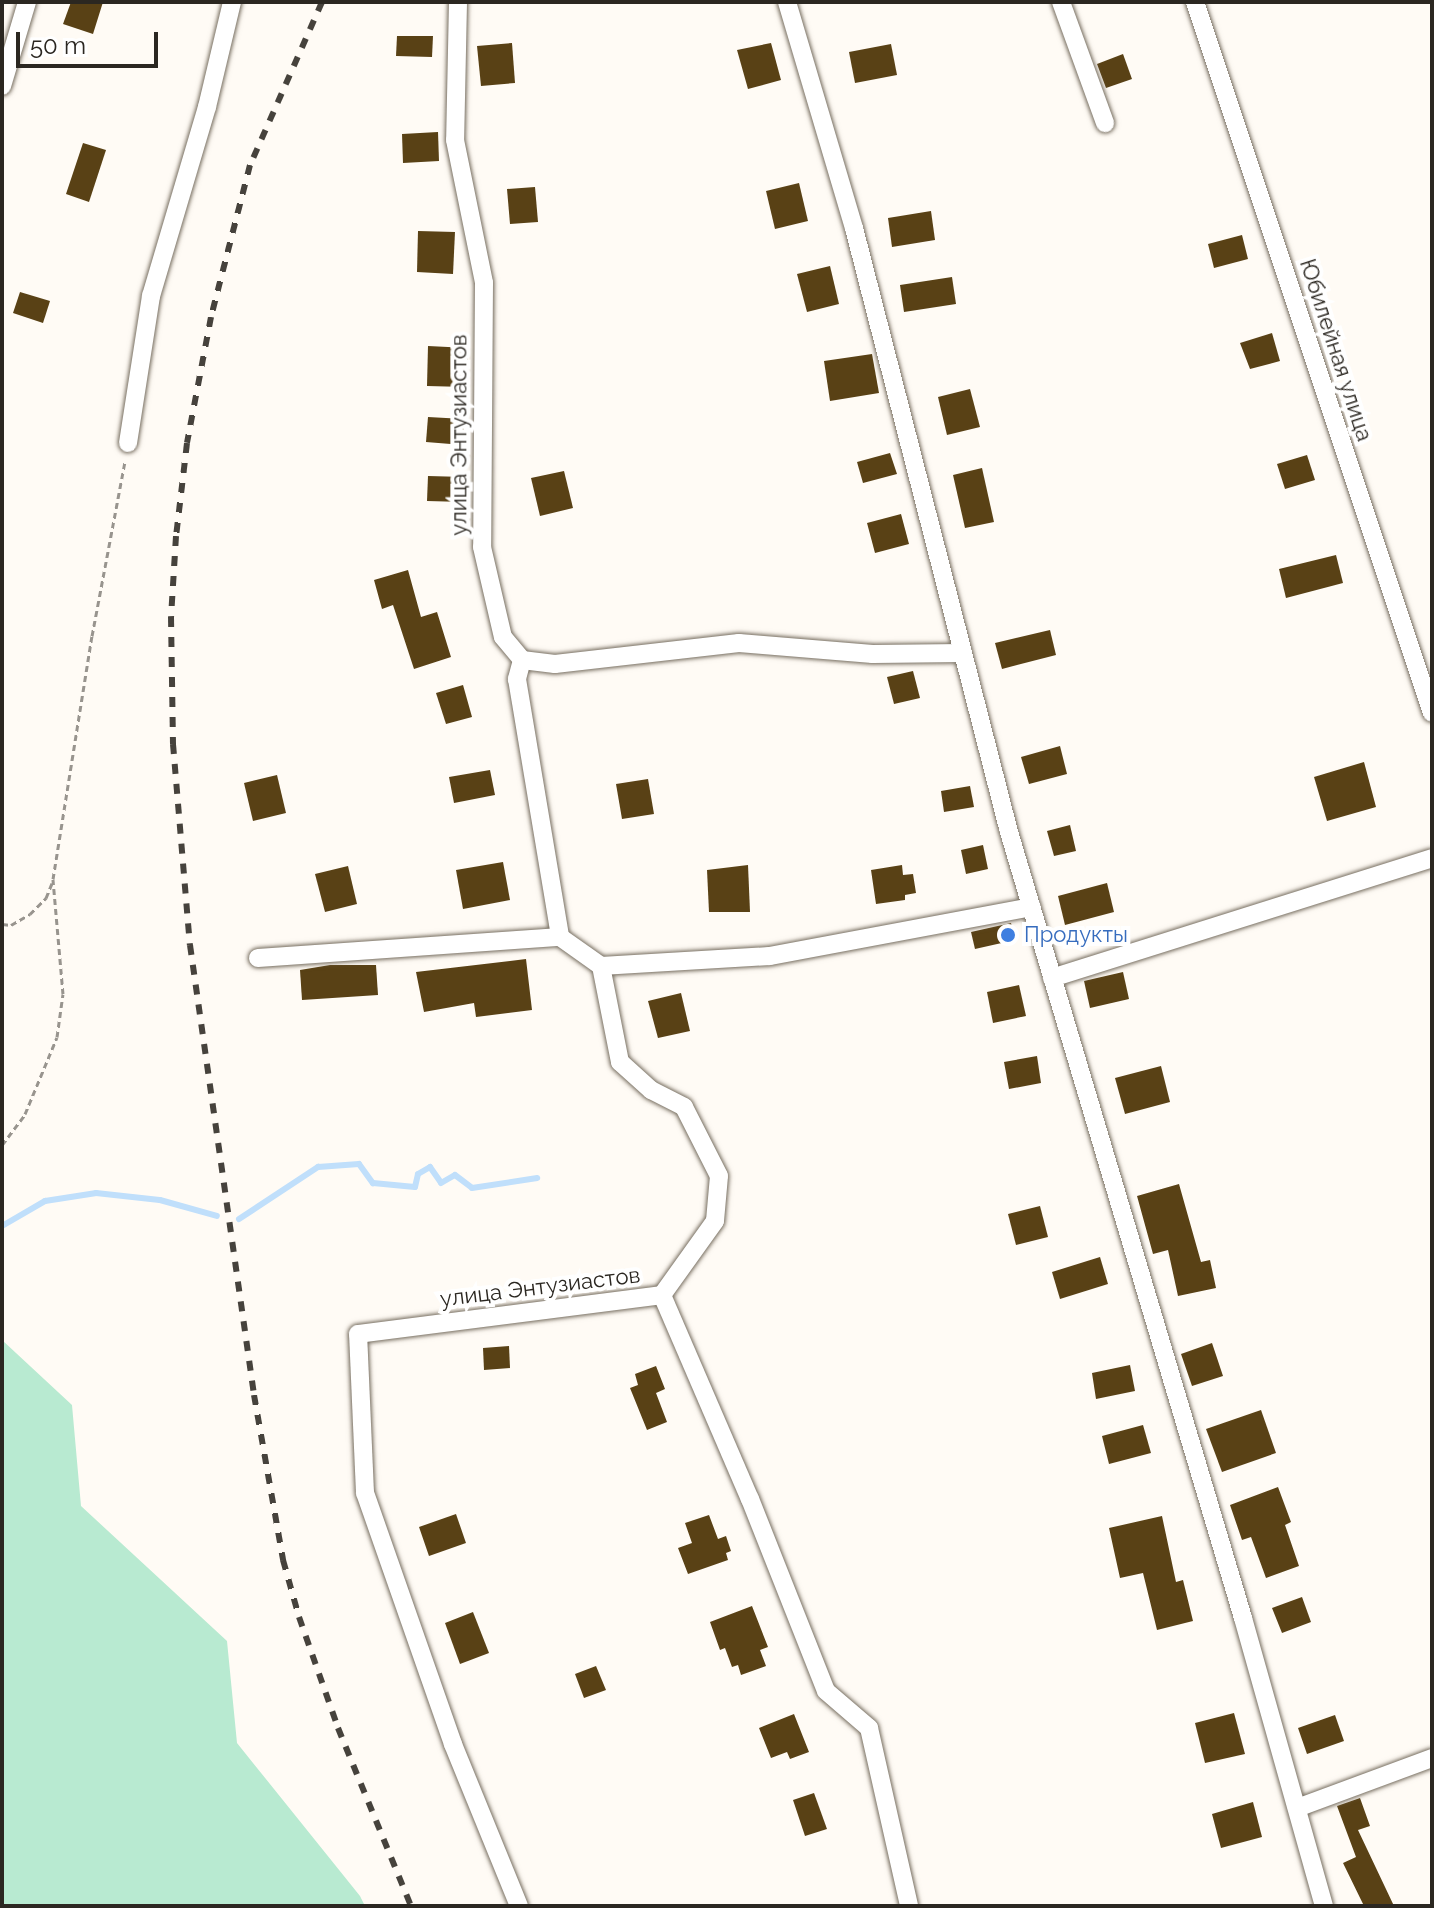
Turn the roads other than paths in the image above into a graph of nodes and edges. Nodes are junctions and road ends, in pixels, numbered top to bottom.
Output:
1 (27, 2) edge
2 (232, 2) edge
3 (458, 2) edge
4 (787, 2) edge
5 (1061, 2) edge
6 (1195, 2) edge
7 (2, 86) edge
8 (1105, 123) dead end
9 (128, 443) road end
10 (963, 653) junction
11 (522, 660) junction
12 (1432, 713) edge
13 (1432, 858) edge
14 (1031, 907) junction
15 (560, 937) junction
16 (258, 958) dead end
17 (601, 966) junction
18 (1052, 978) junction
19 (662, 1295) junction
20 (1432, 1758) edge
21 (1297, 1808) junction
22 (519, 1906) edge
23 (909, 1906) edge
24 (1324, 1906) edge

1 - 7 street
2 - 9 street
3 - 11 street, улица Энтузиастов
4 - 10 street
5 - 8 street
6 - 12 street, Юбилейная улица
10 - 11 street
10 - 14 street
11 - 15 street
13 - 18 street
14 - 17 street
14 - 18 street
15 - 16 street
15 - 17 street
17 - 19 street
18 - 21 street
19 - 22 street, улица Энтузиастов
19 - 23 street, улица Энтузиастов
20 - 21 street
21 - 24 street

